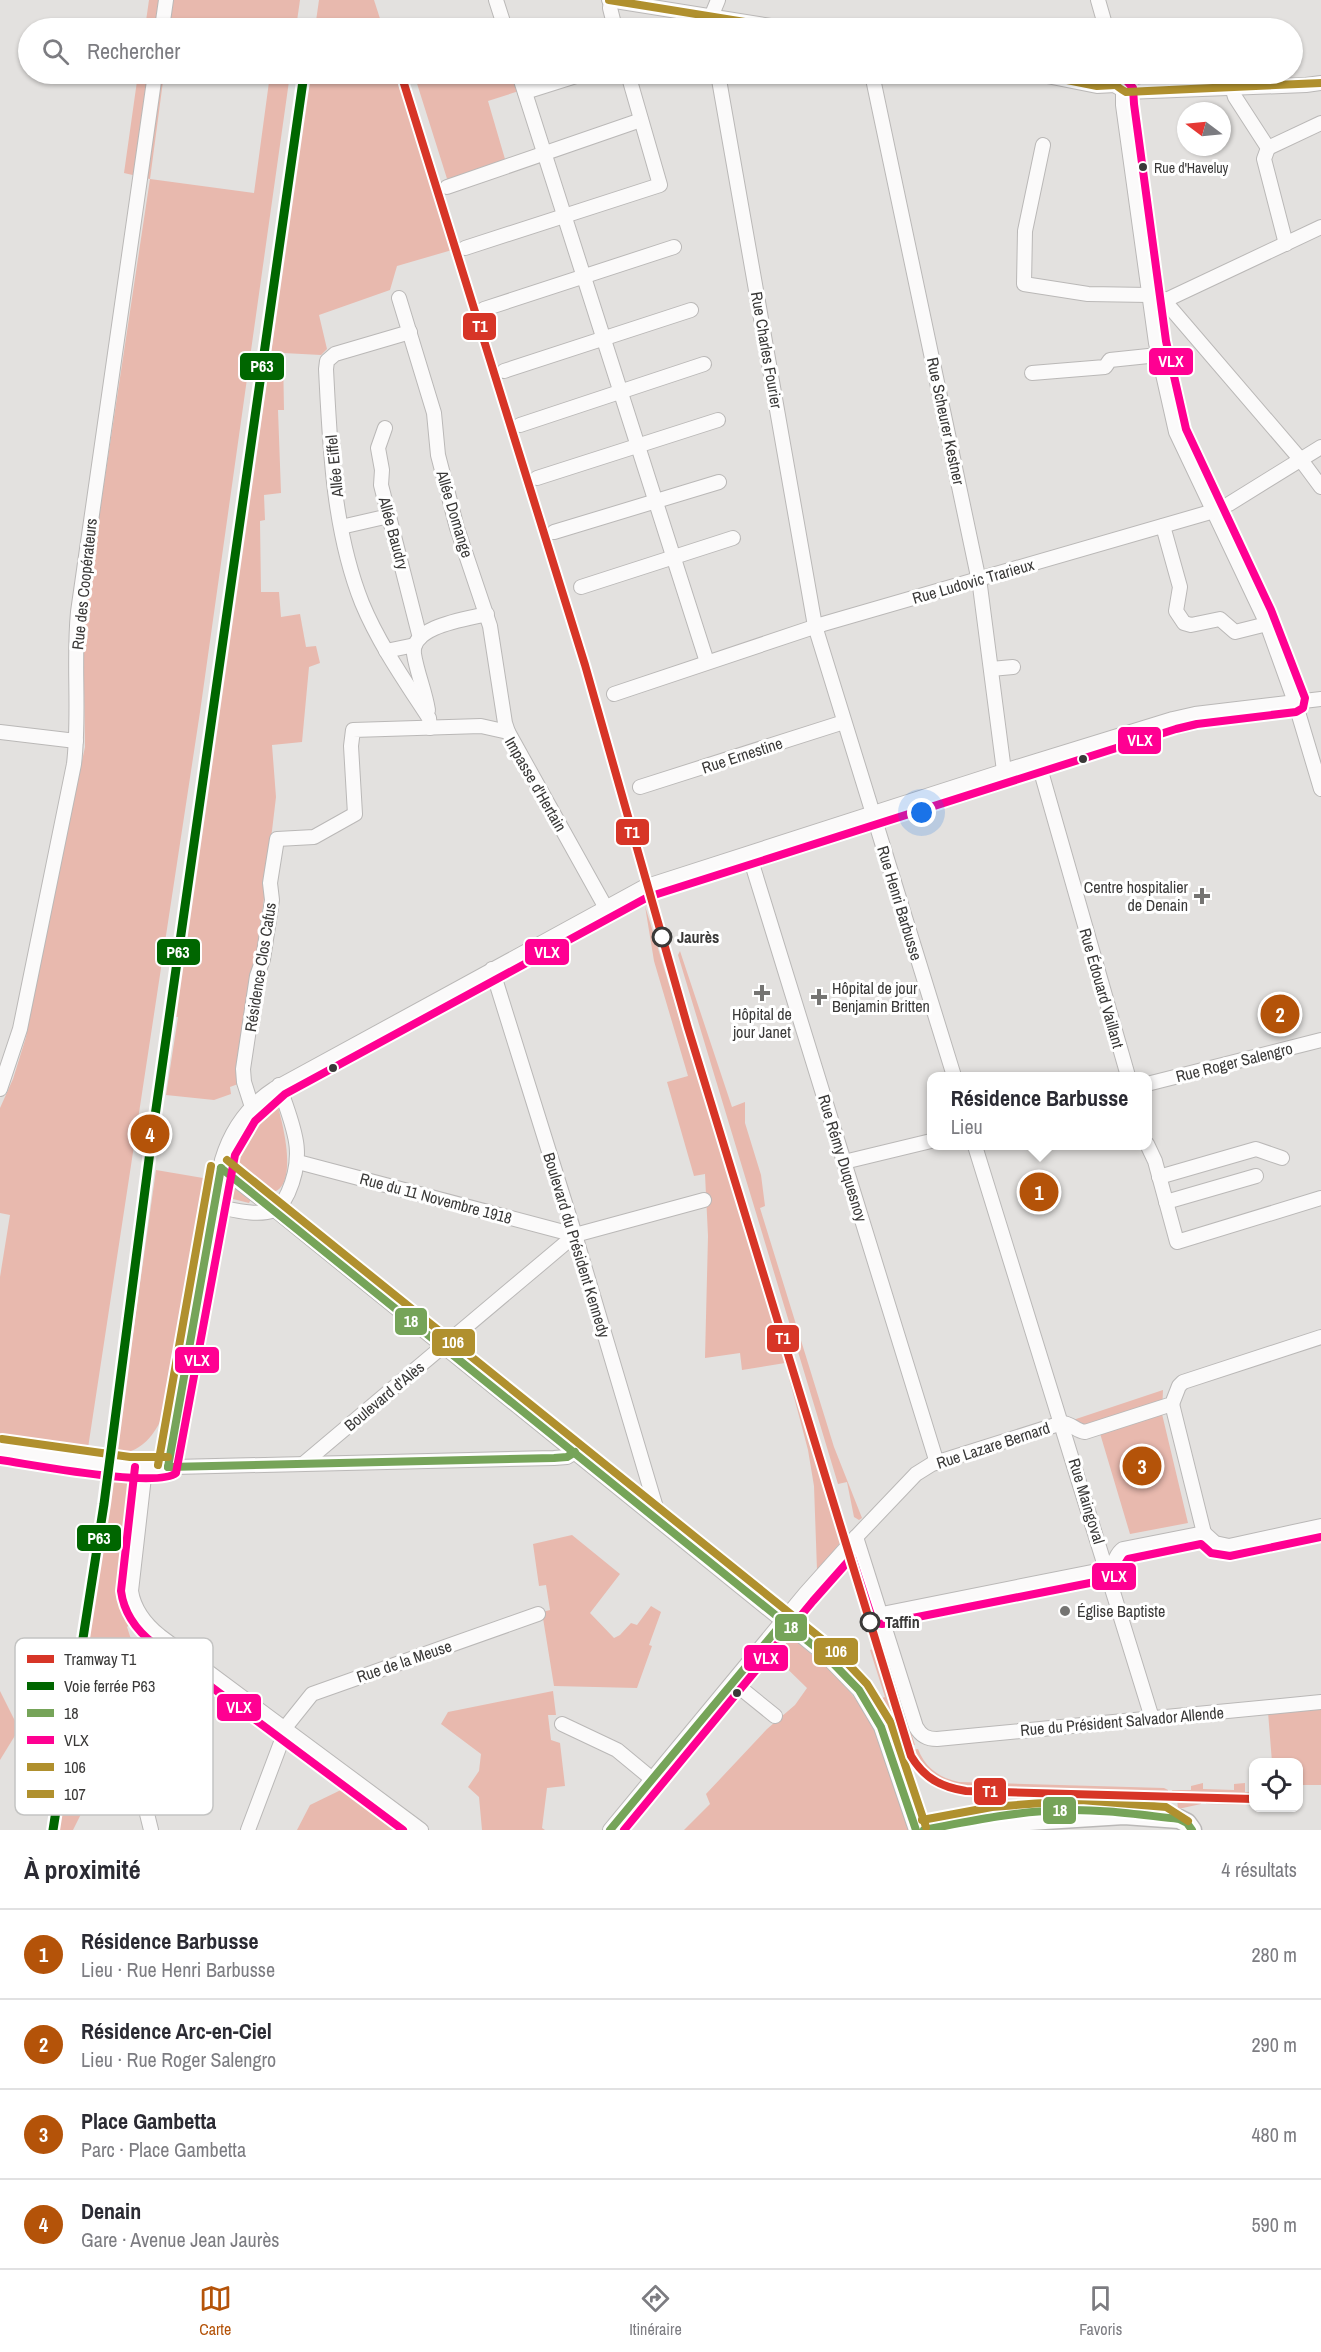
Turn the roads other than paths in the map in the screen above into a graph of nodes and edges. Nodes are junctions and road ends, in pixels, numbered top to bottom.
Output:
1 (166, 0) edge
2 (496, 0) edge
3 (610, 0) edge
4 (718, 0) edge
5 (1098, 0) edge
6 (655, 4) edge
7 (163, 18) edge
8 (502, 18) edge
9 (612, 18) edge
10 (696, 18) edge
11 (713, 18) edge
12 (1103, 18) edge
13 (154, 84) edge
14 (522, 84) edge
15 (550, 84) edge
16 (631, 84) edge
17 (720, 84) edge
18 (874, 84) edge
19 (1087, 84) edge
20 (1108, 84) edge
21 (1119, 84) edge
22 (1134, 84) edge
23 (1155, 84) edge
24 (1319, 86) edge
25 (1232, 87) junction
26 (1173, 89) junction
27 (525, 92) junction
28 (641, 120) junction
29 (1321, 123) edge
30 (1042, 145) dead end
31 (1268, 148) junction
32 (545, 154) junction
33 (447, 188) dead end
34 (565, 216) junction
35 (1321, 227) edge
36 (1286, 244) junction
37 (674, 247) dead end
38 (465, 248) dead end
39 (584, 277) junction
40 (1149, 295) junction
41 (399, 298) dead end
42 (1166, 300) junction
43 (484, 309) dead end
44 (691, 310) dead end
45 (410, 332) junction
46 (603, 338) junction
47 (1158, 355) junction
48 (705, 364) dead end
49 (504, 371) dead end
50 (1032, 373) dead end
51 (621, 392) junction
52 (718, 420) dead end
53 (520, 425) dead end
54 (385, 428) dead end
55 (638, 446) junction
56 (1321, 447) edge
57 (1301, 460) junction
58 (537, 478) dead end
59 (719, 482) dead end
60 (1321, 487) edge
61 (656, 501) junction
62 (1214, 511) junction
63 (389, 516) junction
64 (1163, 526) junction
65 (341, 527) junction
66 (554, 532) dead end
67 (733, 538) dead end
68 (673, 557) junction
69 (979, 579) junction
70 (581, 587) dead end
71 (487, 614) junction
72 (1267, 624) junction
73 (815, 626) junction
74 (417, 641) junction
75 (386, 651) junction
76 (707, 662) junction
77 (1013, 667) dead end
78 (991, 669) junction
79 (614, 694) dead end
80 (1321, 699) edge
81 (1295, 702) junction
82 (844, 722) junction
83 (429, 723) junction
84 (0, 732) edge
85 (508, 732) junction
86 (76, 741) junction
87 (1038, 761) junction
88 (1004, 771) junction
89 (640, 788) dead end
90 (1321, 789) edge
91 (355, 814) joint
92 (872, 814) junction
93 (749, 854) junction
94 (606, 908) junction
95 (492, 969) junction
96 (1321, 1040) edge
97 (952, 1072) edge
98 (1127, 1072) edge
99 (1152, 1083) edge
100 (279, 1085) junction
101 (0, 1089) edge
102 (252, 1107) junction
103 (927, 1142) edge
104 (976, 1150) edge
105 (1149, 1150) edge
106 (1282, 1158) dead end
107 (298, 1162) junction
108 (844, 1162) junction
109 (221, 1168) junction
110 (1256, 1176) dead end
111 (1159, 1177) junction
112 (1321, 1198) edge
113 (704, 1200) dead end
114 (1166, 1202) junction
115 (213, 1206) junction
116 (275, 1210) junction
117 (575, 1235) junction
118 (1321, 1337) edge
119 (444, 1346) junction
120 (1172, 1404) junction
121 (1062, 1423) junction
122 (0, 1449) edge
123 (575, 1452) junction
124 (937, 1463) junction
125 (303, 1464) junction
126 (168, 1467) junction
127 (145, 1468) junction
128 (660, 1521) junction
129 (1321, 1526) edge
130 (1204, 1533) junction
131 (856, 1537) junction
132 (1107, 1569) junction
133 (538, 1614) dead end
134 (882, 1614) junction
135 (783, 1621) junction
136 (163, 1638) edge
137 (213, 1675) edge
138 (733, 1682) junction
139 (1321, 1702) edge
140 (775, 1716) dead end
141 (1152, 1718) junction
142 (562, 1724) dead end
143 (286, 1729) junction
144 (652, 1779) junction
145 (147, 1815) edge
146 (1124, 1815) junction
147 (1164, 1817) junction
148 (151, 1830) edge
149 (248, 1830) edge
150 (421, 1830) edge
151 (610, 1830) edge
152 (916, 1830) edge
153 (924, 1830) edge
154 (963, 1830) edge
155 (1182, 1830) edge
156 (1192, 1830) edge

1 - 7 street
2 - 8 street
3 - 6 street
3 - 9 street
4 - 11 street
5 - 12 street
6 - 10 street
13 - 86 street, Rue des Coopérateurs
14 - 27 street
15 - 27 street
16 - 28 street
17 - 73 street, Rue Charles Fourier
18 - 69 street, Rue Scheurer Kestner
19 - 20 street
21 - 40 street
22 - 26 street
23 - 26 street
24 - 25 street
25 - 26 street
25 - 31 street
27 - 32 street
28 - 32 street
28 - 34 street
29 - 31 street
30 - 40 street
31 - 36 street
32 - 33 street
32 - 34 street
34 - 38 street
34 - 39 street
35 - 36 street
36 - 42 street
37 - 39 street
39 - 43 street
39 - 46 street
40 - 42 street
40 - 47 street
41 - 45 street, Allée Domange
42 - 57 street
44 - 46 street
45 - 65 street, Allée Eiffel
45 - 71 street, Allée Domange
46 - 49 street
46 - 51 street
47 - 50 street
47 - 62 street
48 - 51 street
51 - 53 street
51 - 55 street
52 - 55 street
54 - 63 street, Allée Baudry
55 - 58 street
55 - 61 street
56 - 57 street, Rue Ludovic Trarieux
57 - 60 street
57 - 62 street, Rue Ludovic Trarieux
59 - 61 street
61 - 66 street
61 - 68 street
62 - 64 street, Rue Ludovic Trarieux
62 - 72 street
63 - 65 street
63 - 74 street, Allée Baudry
64 - 69 street, Rue Ludovic Trarieux
64 - 72 street
65 - 75 street, Allée Eiffel
67 - 68 street
68 - 70 street
68 - 76 street
69 - 73 street, Rue Ludovic Trarieux
69 - 78 street, Rue Scheurer Kestner
71 - 74 street
71 - 85 street, Allée Domange
72 - 81 street
73 - 76 street, Rue Ludovic Trarieux
73 - 82 street, Rue Henri Barbusse
74 - 75 street
74 - 83 street, Allée Baudry
75 - 83 street, Allée Eiffel
76 - 79 street, Rue Ludovic Trarieux
77 - 78 street
78 - 88 street, Rue Scheurer Kestner
80 - 81 street
81 - 87 street
81 - 90 street
82 - 89 street, Rue Ernestine
82 - 92 street, Rue Henri Barbusse
83 - 85 street, Impasse d'Hertain
83 - 91 street, Impasse d'Hertain
84 - 86 street
85 - 94 street, Impasse d'Hertain
86 - 101 street, Rue des Coopérateurs
87 - 88 street
87 - 98 street, Rue Édouard Vaillant
88 - 92 street
91 - 102 street, Résidence Clos Cafus
92 - 93 street
92 - 97 street, Rue Henri Barbusse
93 - 94 street
93 - 108 street, Rue Rémy Duquesnoy
94 - 95 street
95 - 100 street
95 - 117 street, Boulevard du Président Kennedy
96 - 99 street, Rue Roger Salengro
100 - 102 street
100 - 107 street
102 - 109 street
103 - 108 street
104 - 121 street
105 - 111 street
106 - 111 street
107 - 116 street
107 - 117 street, Rue du 11 Novembre 1918
108 - 124 street, Rue Rémy Duquesnoy
109 - 115 street
109 - 116 street
110 - 114 street
111 - 114 street
112 - 114 street
113 - 117 street
115 - 116 street
115 - 126 street
116 - 119 street
117 - 119 street, Boulevard d'Alès
117 - 128 street, Boulevard du Président Kennedy
118 - 120 street
119 - 123 street
119 - 125 street, Boulevard d'Alès
120 - 121 street, Rue Lazare Bernard
120 - 130 street
121 - 124 street, Rue Lazare Bernard
121 - 132 street, Rue Maingoval
122 - 127 street
123 - 125 street
123 - 128 street
124 - 131 street, Rue Lazare Bernard
125 - 126 street
126 - 127 street
127 - 136 street
128 - 135 street
129 - 130 street
130 - 132 street
131 - 134 street
131 - 135 street, Rue Lazare Bernard
132 - 134 street
132 - 141 street, Rue Maingoval
133 - 143 street, Rue de la Meuse
134 - 141 street, Rue du Président Salvador Allende
135 - 138 street, Rue Lazare Bernard
135 - 152 street
137 - 143 street
138 - 140 street
138 - 144 street, Rue Lazare Bernard
139 - 141 street, Rue du Président Salvador Allende
142 - 144 street
143 - 149 street, Rue de la Meuse
143 - 150 street
144 - 151 street, Rue Lazare Bernard
145 - 148 street
146 - 147 main road
146 - 153 main road
146 - 154 main road
147 - 155 main road
147 - 156 main road

